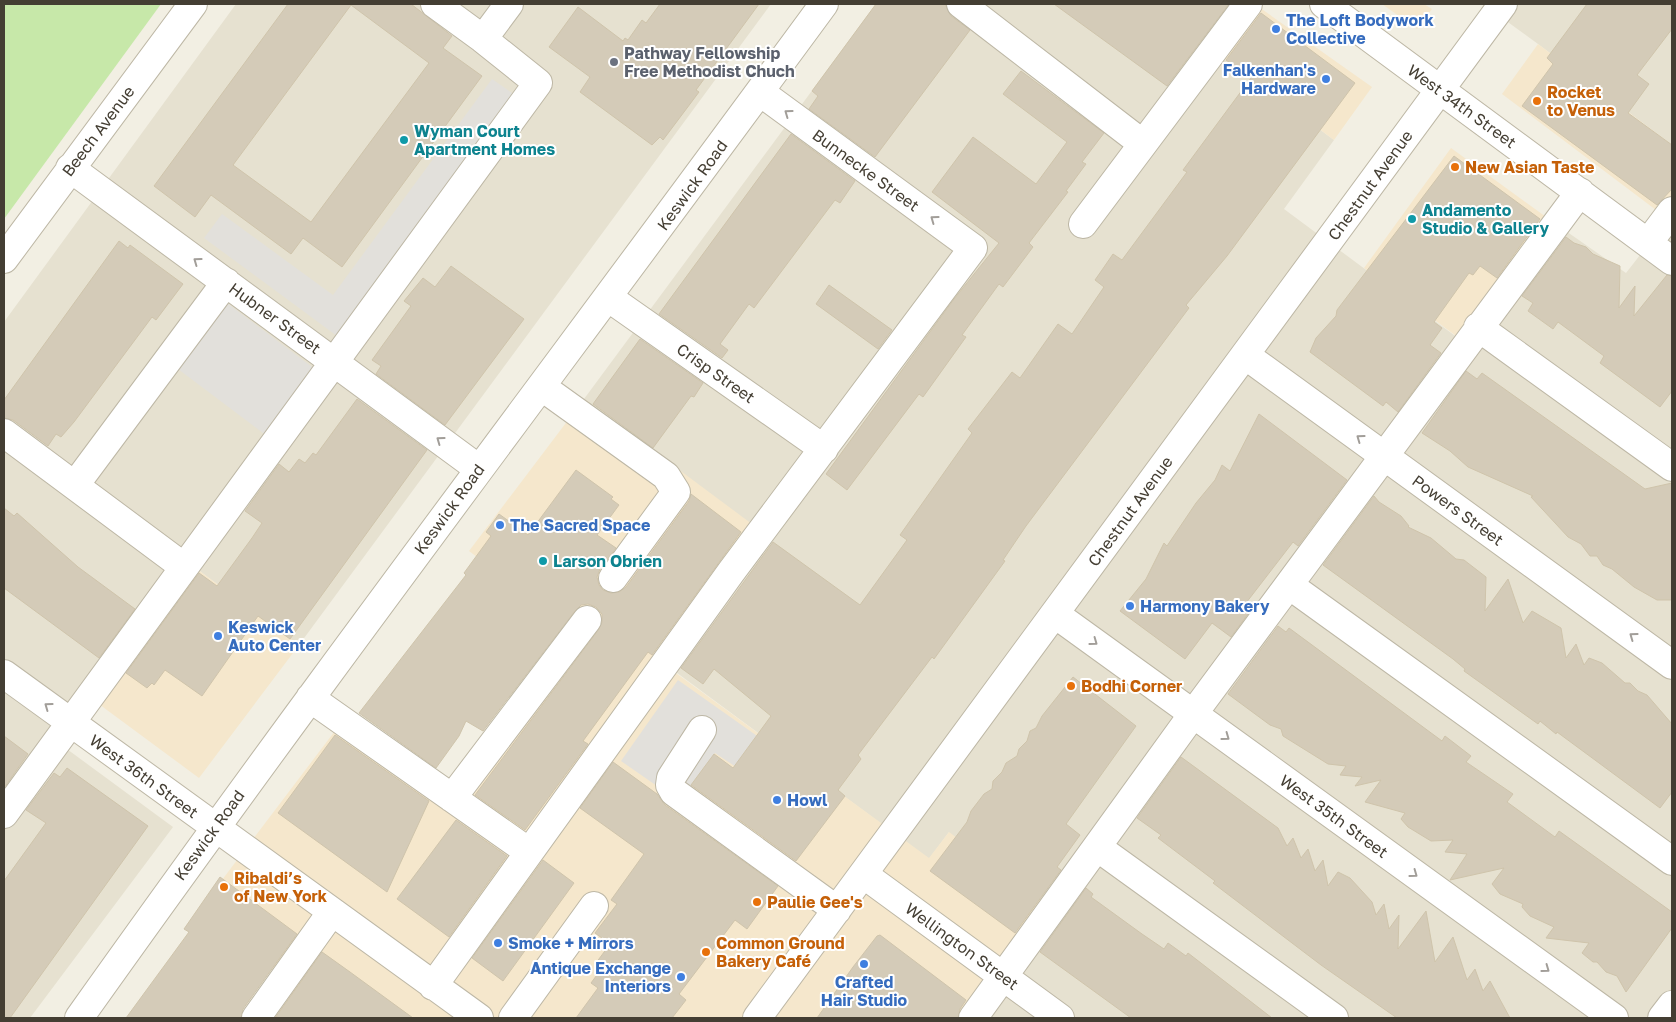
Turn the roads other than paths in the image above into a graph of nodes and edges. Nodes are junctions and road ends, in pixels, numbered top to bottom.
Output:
1 (193, 4) edge
2 (435, 4) edge
3 (509, 4) edge
4 (824, 4) edge
5 (961, 4) edge
6 (1248, 4) edge
7 (1324, 4) edge
8 (1503, 4) edge
9 (483, 40) junction
10 (1440, 89) junction
11 (760, 92) junction
12 (1143, 144) junction
13 (70, 168) junction
14 (1580, 192) junction
15 (1672, 212) edge
16 (1083, 224) dead end
17 (1648, 243) junction
18 (4, 259) edge
19 (1672, 261) edge
20 (226, 282) junction
21 (609, 298) junction
22 (1478, 327) junction
23 (1245, 355) junction
24 (335, 362) junction
25 (542, 386) junction
26 (4, 433) edge
27 (824, 449) junction
28 (1385, 457) junction
29 (1672, 467) edge
30 (479, 469) junction
31 (74, 485) junction
32 (184, 567) junction
33 (613, 578) dead end
34 (1289, 585) junction
35 (1055, 614) junction
36 (587, 620) dead end
37 (1672, 665) edge
38 (4, 674) edge
39 (310, 698) junction
40 (1193, 714) junction
41 (70, 722) junction
42 (702, 730) dead end
43 (452, 798) junction
44 (4, 814) edge
45 (214, 828) junction
46 (1097, 847) junction
47 (530, 852) junction
48 (1672, 861) edge
49 (864, 874) junction
50 (594, 906) dead end
51 (837, 910) junction
52 (331, 913) junction
53 (1003, 977) junction
54 (433, 986) junction
55 (1672, 1005) edge
56 (768, 1014) edge
57 (79, 1018) edge
58 (256, 1018) edge
59 (478, 1018) edge
60 (513, 1018) edge
61 (973, 1018) edge
62 (1060, 1018) edge
63 (1334, 1018) edge
64 (1614, 1018) edge
65 (1662, 1018) edge

1 - 13 street, Beech Avenue
2 - 9 street
3 - 9 street
4 - 11 street, Keswick Road
5 - 12 street
6 - 12 street
7 - 10 street, West 34th Street
8 - 10 street, Chestnut Avenue
9 - 24 street
10 - 14 street, West 34th Street
10 - 23 street, Chestnut Avenue
11 - 21 street, Keswick Road
27 -> 11 street, Bunnecke Street
12 - 16 street
13 - 18 street, Beech Avenue
20 -> 13 street, Hubner Street
14 - 17 street, West 34th Street
14 - 22 street
15 - 17 street
17 - 19 street, West 34th Street
20 - 24 street, Hubner Street
20 - 31 street
21 - 25 street, Keswick Road
21 - 27 street, Crisp Street
22 - 28 street
22 - 29 street
28 -> 23 street, Powers Street
23 - 35 street, Chestnut Avenue
30 -> 24 street, Hubner Street
24 - 32 street
25 - 30 street, Keswick Road
25 - 33 street
26 - 31 street
27 - 47 street
28 - 34 street
37 -> 28 street, Powers Street
30 - 39 street, Keswick Road
31 - 32 street
32 - 41 street
34 - 40 street
34 - 48 street
35 -> 40 street, West 35th Street
35 - 49 street, Chestnut Avenue
36 - 43 street
41 -> 38 street, West 36th Street
39 - 43 street
39 - 45 street, Keswick Road
40 - 46 street
40 -> 64 street, West 35th Street
41 - 44 street
41 - 45 street, West 36th Street
42 - 51 street
43 - 47 street
45 - 52 street, West 36th Street
45 - 57 street, Keswick Road
46 - 53 street
46 - 63 street
47 - 54 street
49 - 51 street, Chestnut Avenue
49 - 53 street, Wellington Street
50 - 60 street
51 - 56 street, Chestnut Avenue
52 - 54 street, West 36th Street
52 - 58 street
53 - 61 street
53 - 62 street, Wellington Street
54 - 59 street, West 36th Street
55 - 65 street

